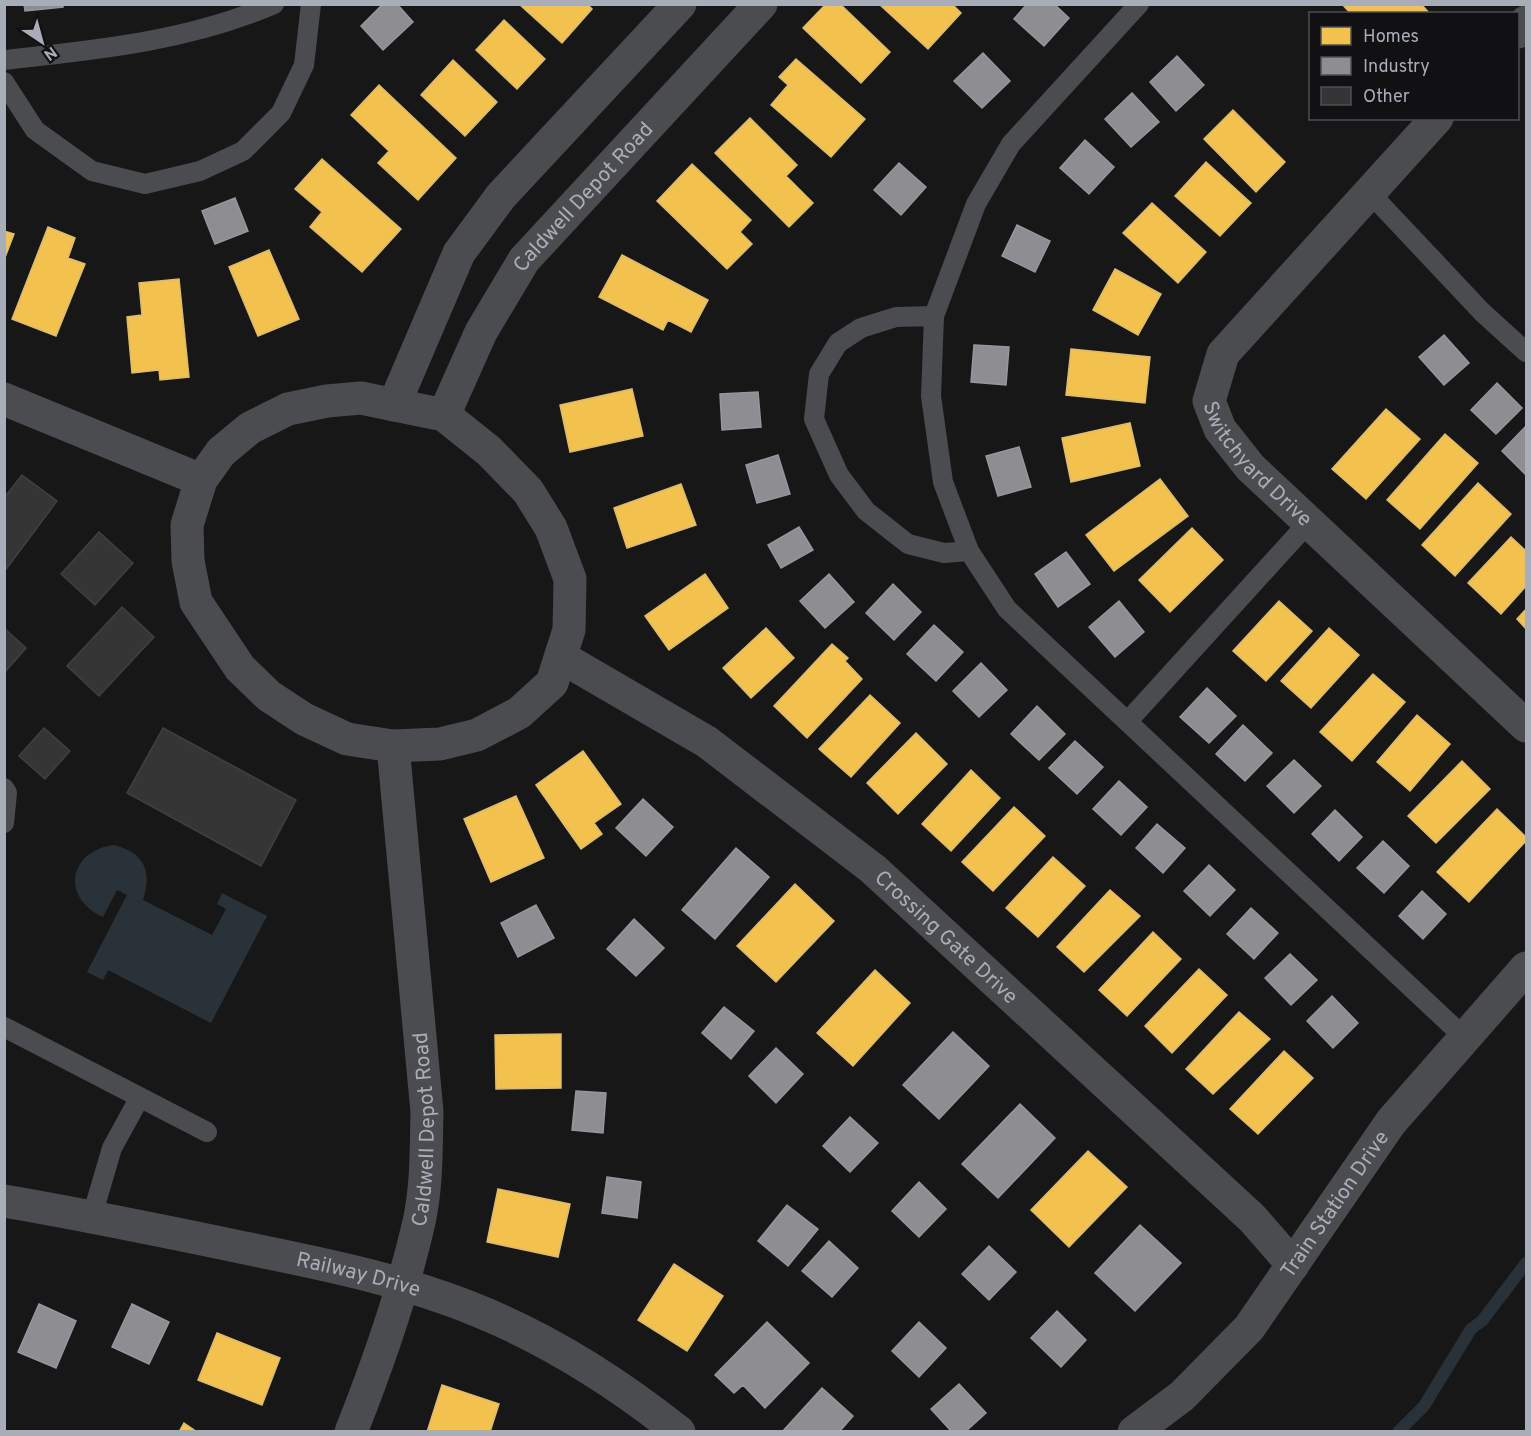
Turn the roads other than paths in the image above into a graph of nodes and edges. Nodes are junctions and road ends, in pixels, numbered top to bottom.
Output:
1 (274, 4) edge
2 (311, 4) edge
3 (680, 4) edge
4 (761, 4) edge
5 (1139, 4) edge
6 (4, 60) edge
7 (4, 82) edge
8 (1435, 120) edge
9 (1369, 192) junction
10 (934, 316) junction
11 (1527, 352) edge
12 (4, 399) edge
13 (394, 405) junction
14 (444, 415) junction
15 (201, 480) junction
16 (1309, 522) junction
17 (969, 551) junction
18 (561, 657) junction
19 (1128, 721) junction
20 (1527, 726) edge
21 (393, 746) junction
22 (4, 788) edge
23 (4, 823) edge
24 (1527, 968) edge
25 (4, 1027) edge
26 (1464, 1037) junction
27 (140, 1097) junction
28 (207, 1132) dead end
29 (4, 1202) edge
30 (92, 1216) junction
31 (1293, 1265) junction
32 (401, 1283) junction
33 (351, 1431) edge
34 (679, 1431) edge
35 (1134, 1431) edge

1 - 6 lane
2 - 7 lane
3 - 13 street
4 - 14 street, Caldwell Depot Road
5 - 10 lane
8 - 9 street, Switchyard Drive
9 - 11 lane
9 - 16 street, Switchyard Drive
10 - 17 lane
10 - 17 lane
12 - 15 street
13 - 14 street
13 - 15 street
14 - 18 street
15 - 21 street
16 - 19 lane
16 - 20 street, Switchyard Drive
17 - 19 lane
18 - 21 street
18 - 31 street, Crossing Gate Drive
19 - 26 lane
21 - 32 street, Caldwell Depot Road
22 - 23 lane
24 - 26 street, Train Station Drive
25 - 27 lane
26 - 31 street, Train Station Drive
27 - 28 lane
27 - 30 lane
29 - 30 street, Railway Drive
30 - 32 street, Railway Drive
31 - 35 street, Train Station Drive
32 - 33 street, Caldwell Depot Road
32 - 34 street, Railway Drive

